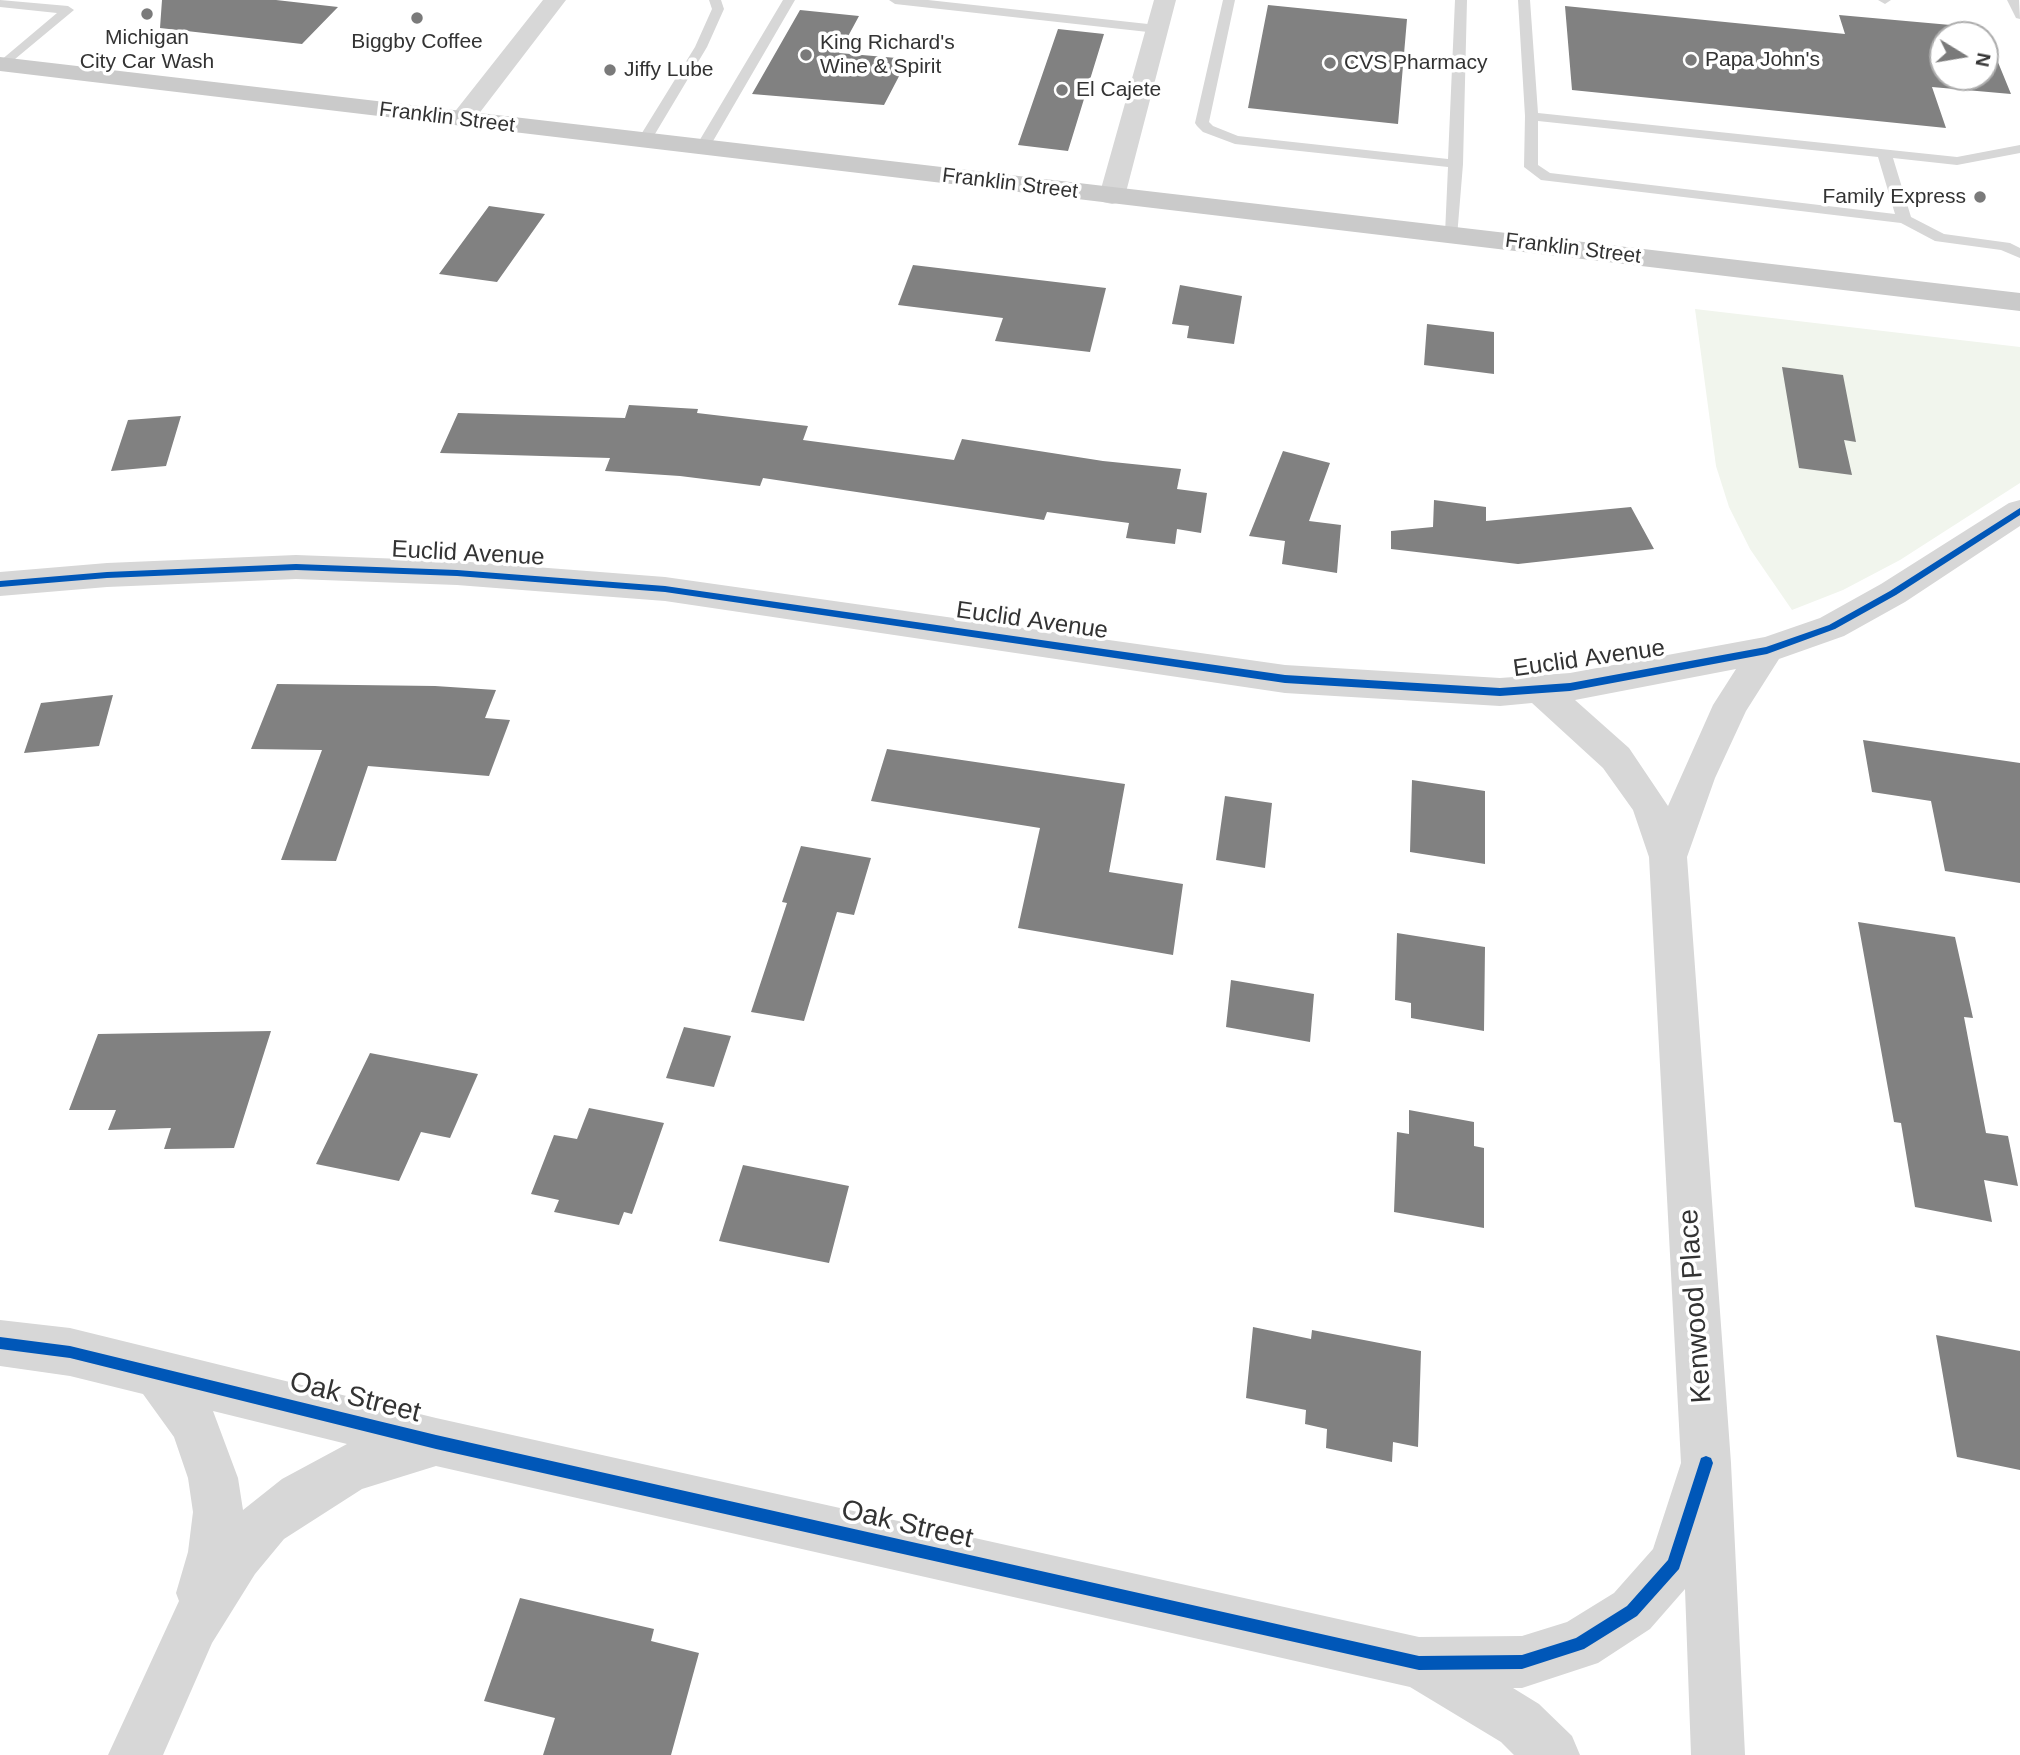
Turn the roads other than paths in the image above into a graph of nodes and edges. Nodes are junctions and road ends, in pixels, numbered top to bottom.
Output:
1 (555, 0) edge
2 (715, 0) edge
3 (789, 0) edge
4 (895, 0) edge
5 (1165, 0) edge
6 (1229, 0) edge
7 (1445, 0) edge
8 (1524, 0) edge
9 (2013, 0) edge
10 (1461, 1) edge
11 (0, 4) edge
12 (2020, 15) edge
13 (1157, 29) junction
14 (1, 66) edge
15 (1532, 116) junction
16 (462, 120) junction
17 (644, 141) junction
18 (702, 148) junction
19 (2020, 149) edge
20 (1884, 153) junction
21 (1457, 164) junction
22 (1112, 196) junction
23 (1904, 219) junction
24 (1452, 234) junction
25 (2020, 254) edge
26 (2020, 302) edge
27 (2020, 511) edge
28 (0, 584) edge
29 (1767, 650) junction
30 (1539, 689) junction
31 (1668, 857) junction
32 (0, 1343) edge
33 (156, 1372) junction
34 (436, 1442) junction
35 (1706, 1463) junction
36 (194, 1625) junction
37 (1419, 1663) junction
38 (135, 1755) edge
39 (1553, 1755) edge
40 (1718, 1755) edge

1 - 16 street
2 - 17 lane
3 - 18 lane
4 - 13 lane
5 - 13 street
6 - 21 lane
7 - 10 lane
8 - 15 lane
9 - 12 lane
10 - 21 lane
11 - 14 lane
13 - 22 street
14 - 16 main road, Franklin Street
15 - 20 lane
15 - 23 lane
16 - 17 main road, Franklin Street
17 - 18 main road, Franklin Street
18 - 22 main road, Franklin Street
19 - 20 lane
20 - 23 lane
21 - 24 lane
22 - 24 main road, Franklin Street
23 - 25 lane
24 - 26 main road, Franklin Street
27 - 29 street, Euclid Avenue
28 - 30 street, Euclid Avenue
29 - 30 street, Euclid Avenue
29 - 31 street, Kenwood Place
30 - 31 street, Kenwood Place
31 - 35 street, Kenwood Place
32 - 33 street, Oak Street
33 - 34 street, Oak Street
33 - 36 street
34 - 36 street
34 - 37 street, Oak Street
35 - 37 street, Oak Street
35 - 40 street, Kenwood Place
36 - 38 street
37 - 39 street, Oak Street

